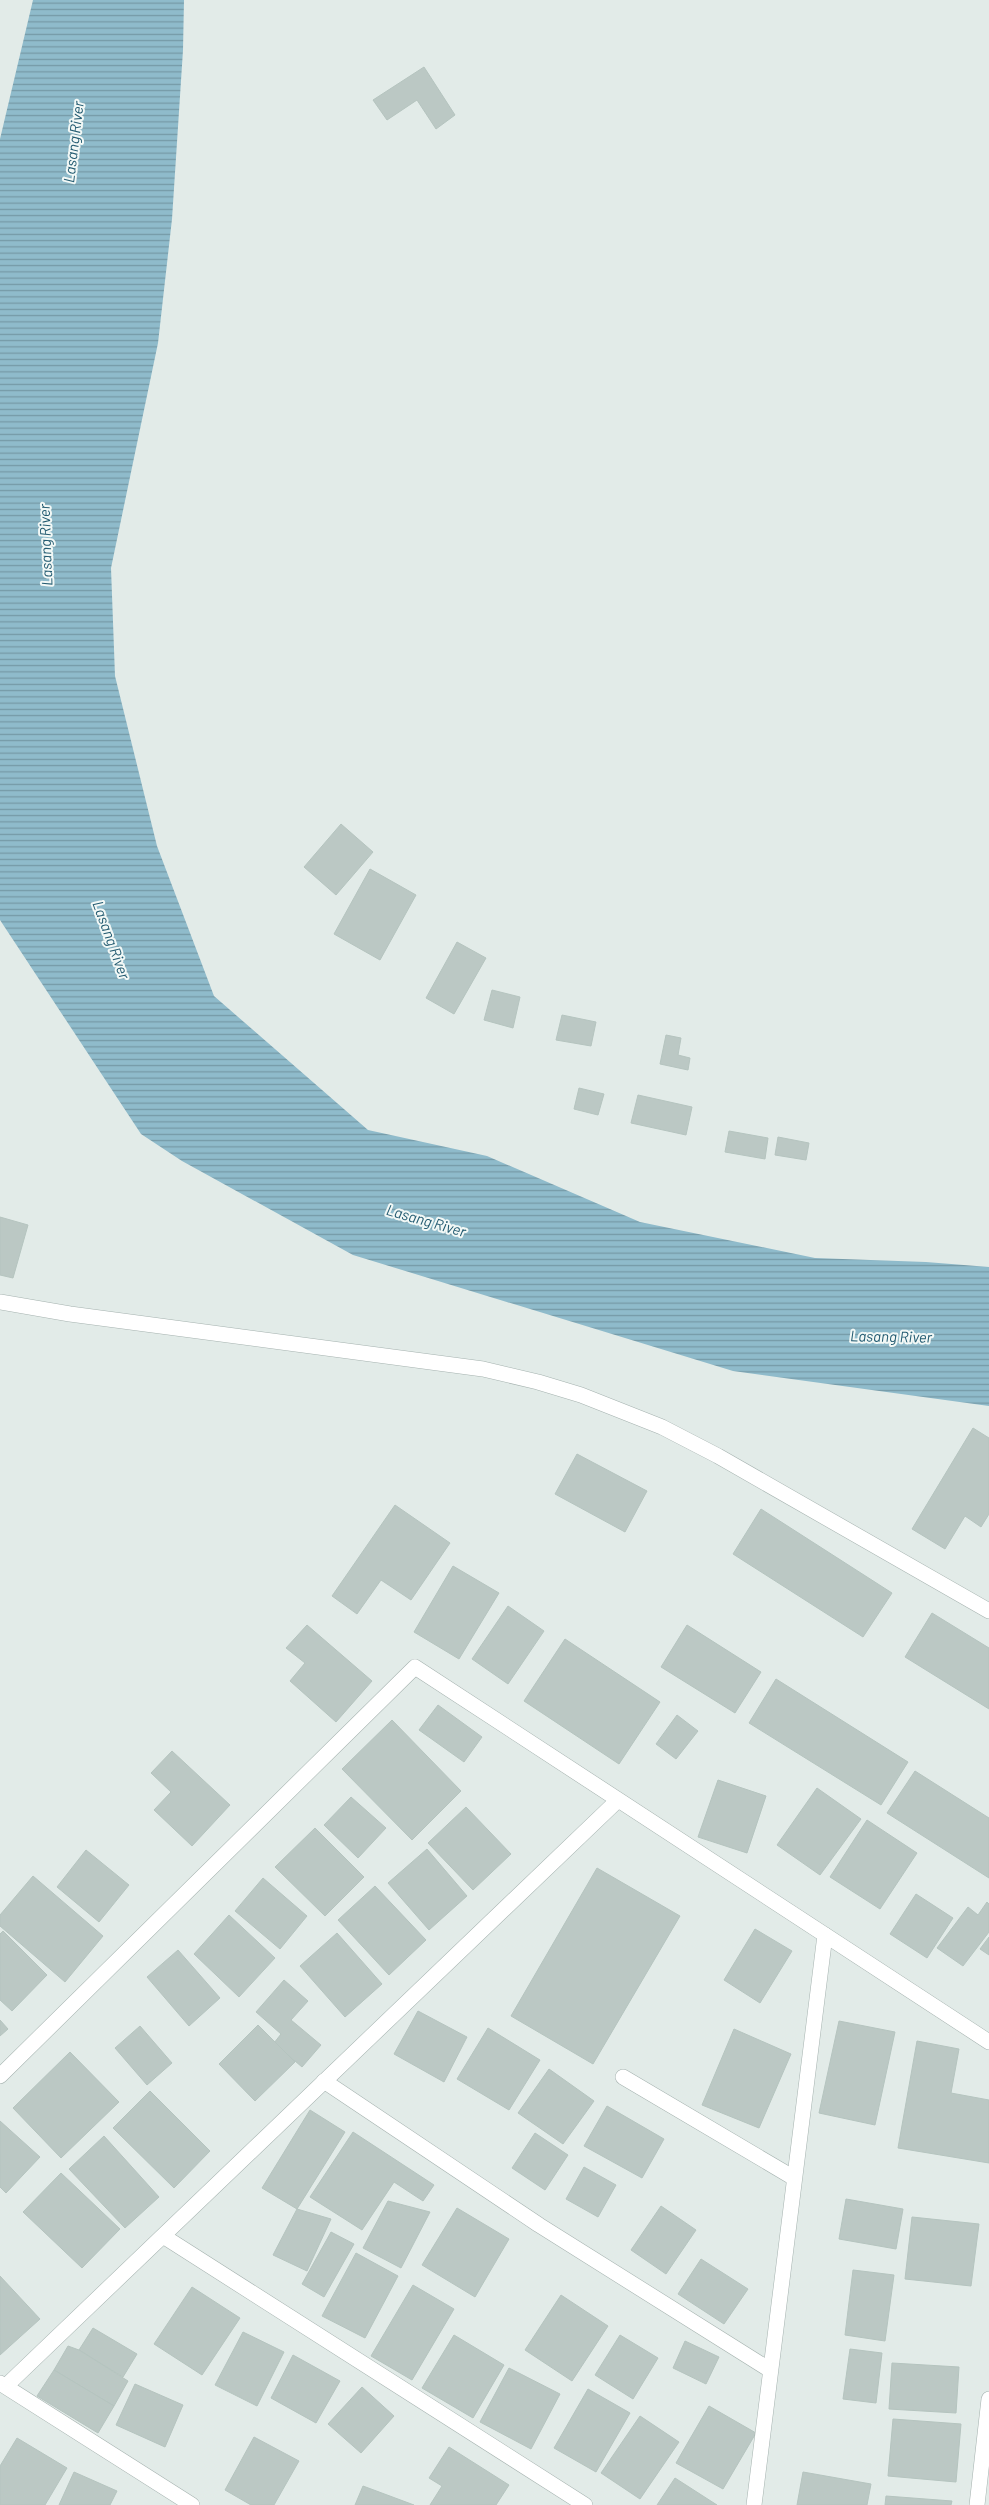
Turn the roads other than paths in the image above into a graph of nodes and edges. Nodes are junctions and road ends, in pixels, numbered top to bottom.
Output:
1 (0, 1302) edge
2 (989, 1611) edge
3 (618, 1801) junction
4 (825, 1935) junction
5 (989, 2042) edge
6 (0, 2076) edge
7 (623, 2077) dead end
8 (324, 2082) junction
9 (794, 2178) junction
10 (164, 2236) junction
11 (770, 2370) junction
12 (3, 2384) edge
13 (989, 2399) edge
14 (192, 2505) edge
15 (585, 2505) edge
16 (754, 2505) edge
17 (977, 2505) edge

1 - 2 street
3 - 4 street
3 - 6 street
3 - 8 street
4 - 5 street
4 - 9 street
7 - 9 street
8 - 10 street
8 - 11 street
9 - 11 street
10 - 12 street
10 - 15 street
11 - 16 street
12 - 14 street
13 - 17 street

